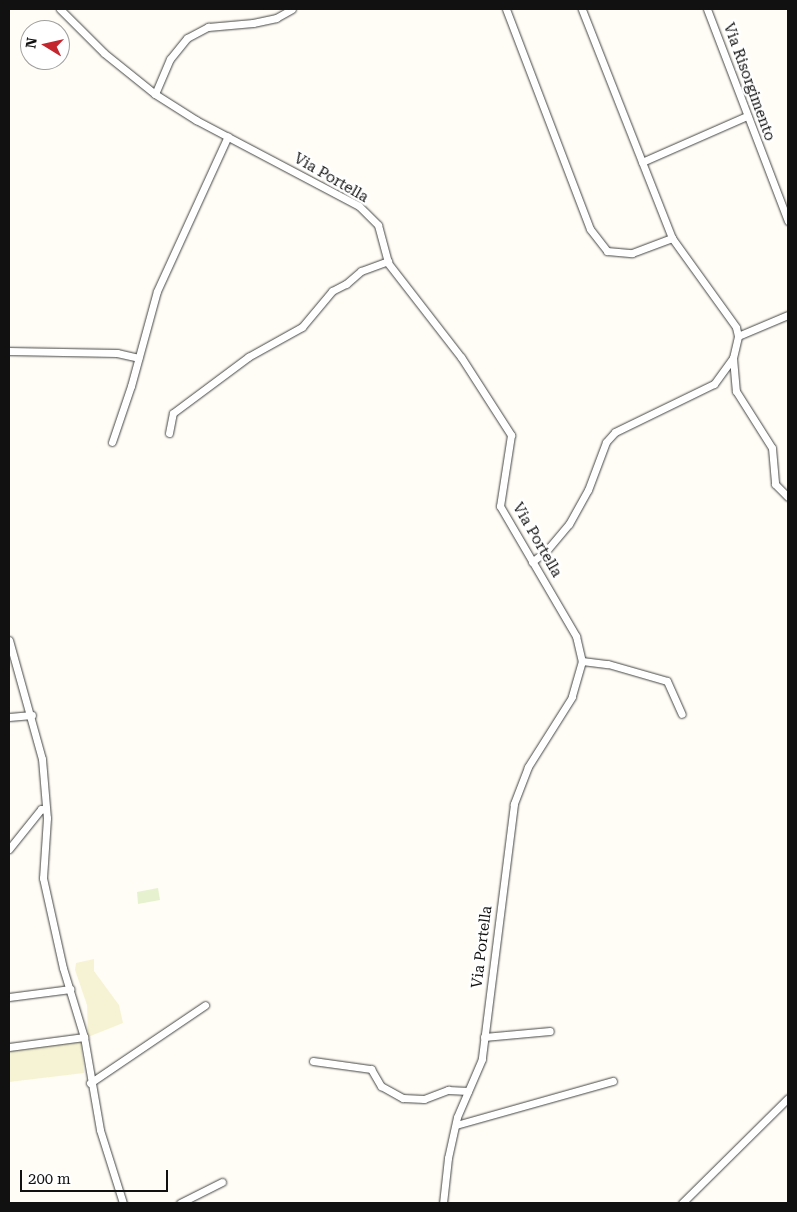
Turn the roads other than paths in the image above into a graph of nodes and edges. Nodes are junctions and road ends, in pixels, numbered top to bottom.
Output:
1 (60, 9) edge
2 (292, 9) edge
3 (507, 9) edge
4 (582, 9) edge
5 (708, 9) edge
6 (155, 94) junction
7 (747, 116) junction
8 (228, 136) junction
9 (642, 162) junction
10 (788, 221) edge
11 (672, 238) junction
12 (388, 262) junction
13 (788, 315) edge
14 (738, 336) junction
15 (9, 350) edge
16 (138, 358) junction
17 (733, 358) junction
18 (169, 433) dead end
19 (112, 442) dead end
20 (788, 497) edge
21 (532, 562) junction
22 (9, 640) edge
23 (582, 661) junction
24 (682, 714) dead end
25 (32, 715) junction
26 (9, 717) edge
27 (46, 810) junction
28 (9, 849) edge
29 (70, 989) junction
30 (9, 996) edge
31 (205, 1005) dead end
32 (550, 1031) dead end
33 (84, 1037) junction
34 (484, 1037) junction
35 (9, 1047) edge
36 (313, 1061) dead end
37 (613, 1081) dead end
38 (90, 1084) junction
39 (468, 1092) junction
40 (788, 1098) edge
41 (456, 1125) junction
42 (222, 1182) dead end
43 (123, 1203) edge
44 (180, 1203) edge
45 (443, 1203) edge
46 (682, 1203) edge

1 - 6 street, Via Portella
2 - 6 street
3 - 11 street
4 - 9 street
5 - 7 street, Via Risorgimento
6 - 8 street, Via Portella
7 - 9 street
7 - 10 street, Via Risorgimento
8 - 12 street, Via Portella
8 - 16 street
9 - 11 street
11 - 14 street
12 - 18 street
12 - 21 street, Via Portella
13 - 14 street
14 - 17 street
15 - 16 street
16 - 19 street
17 - 20 street
17 - 21 street
21 - 23 street, Via Portella
22 - 25 street
23 - 24 street
23 - 34 street, Via Portella
25 - 26 street
25 - 27 street
27 - 28 street
27 - 29 street
29 - 30 street
29 - 33 street
31 - 38 street
32 - 34 street
33 - 35 street
33 - 38 street
34 - 39 street, Via Portella
36 - 39 street
37 - 41 street
38 - 43 street
39 - 41 street, Via Portella
40 - 46 street
41 - 45 street, Via Portella
42 - 44 street

